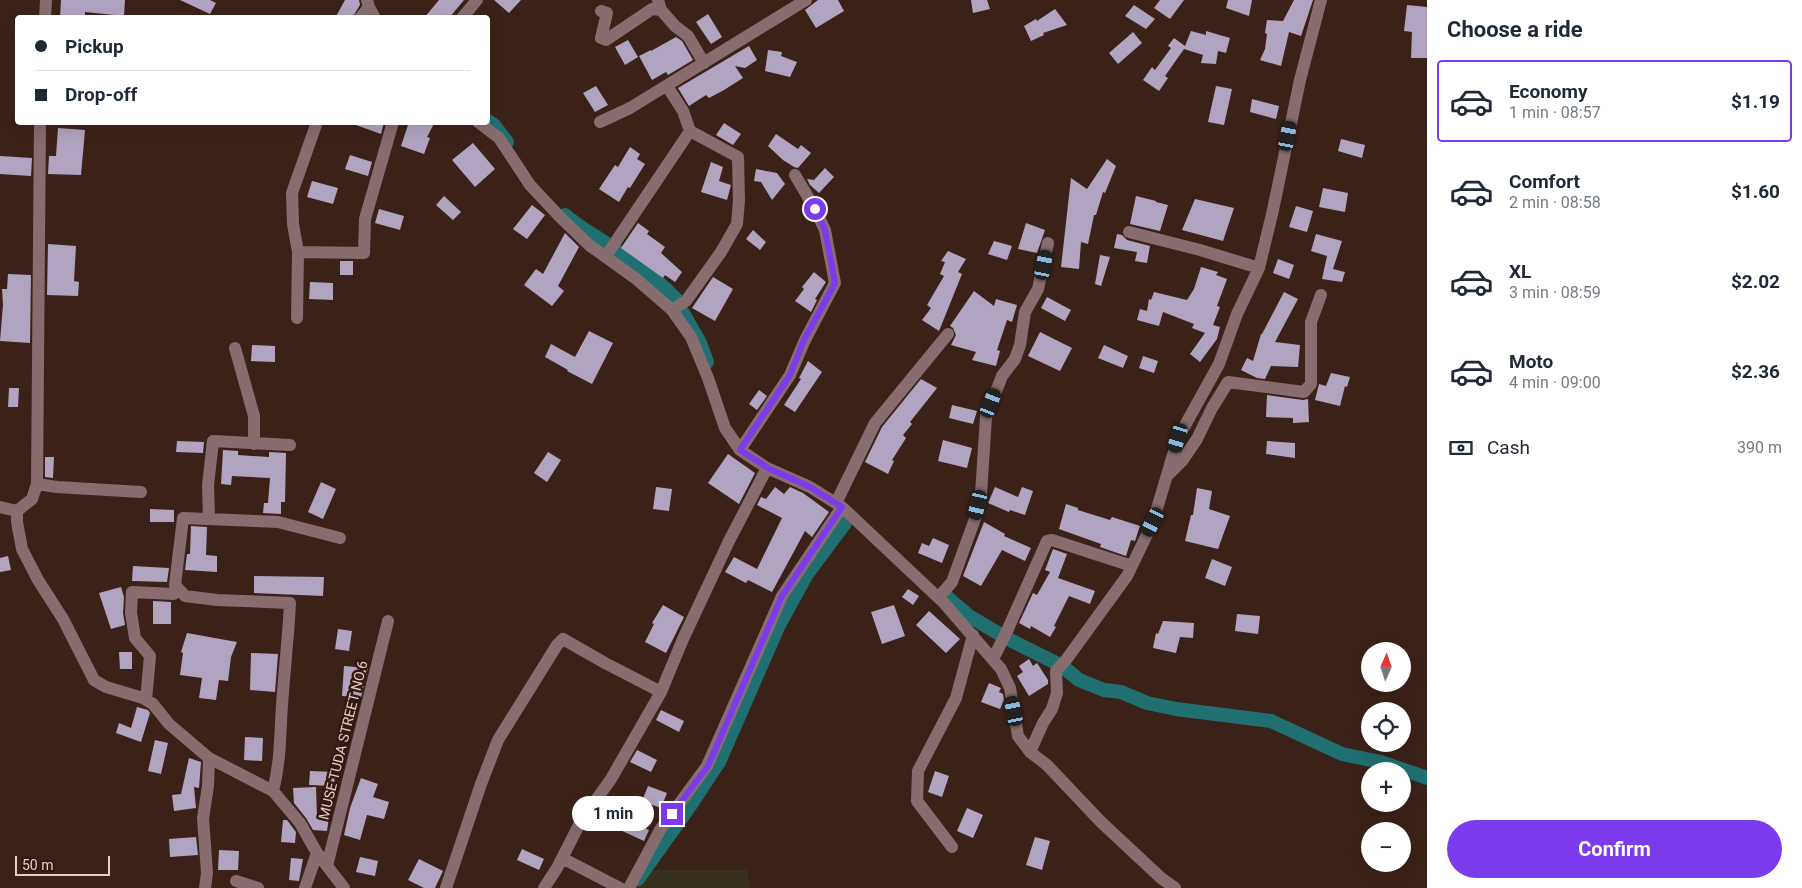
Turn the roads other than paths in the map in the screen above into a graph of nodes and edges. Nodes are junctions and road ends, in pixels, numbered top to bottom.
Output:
1 (46, 0) edge
2 (477, 0) edge
3 (806, 0) edge
4 (1321, 0) edge
5 (659, 5) edge
6 (601, 11) dead end
7 (45, 15) edge
8 (464, 15) edge
9 (704, 62) junction
10 (667, 86) junction
11 (600, 122) dead end
12 (40, 125) edge
13 (316, 125) edge
14 (392, 125) edge
15 (482, 125) edge
16 (690, 131) junction
17 (795, 175) dead end
18 (1129, 232) dead end
19 (1048, 243) dead end
20 (609, 251) junction
21 (298, 252) junction
22 (1259, 268) junction
23 (1321, 295) dead end
24 (672, 310) junction
25 (298, 318) dead end
26 (948, 334) dead end
27 (234, 348) dead end
28 (254, 444) junction
29 (290, 445) dead end
30 (740, 450) junction
31 (768, 468) junction
32 (1166, 477) junction
33 (37, 484) junction
34 (142, 492) dead end
35 (839, 505) junction
36 (0, 507) edge
37 (17, 511) junction
38 (209, 518) junction
39 (340, 538) dead end
40 (1132, 566) junction
41 (178, 588) junction
42 (939, 597) junction
43 (388, 621) dead end
44 (973, 635) junction
45 (993, 659) junction
46 (661, 692) junction
47 (146, 700) junction
48 (1030, 752) junction
49 (210, 758) junction
50 (272, 791) junction
51 (952, 846) dead end
52 (317, 853) junction
53 (562, 858) junction
54 (327, 866) junction
55 (236, 881) dead end
56 (205, 888) edge
57 (258, 888) edge
58 (305, 888) edge
59 (344, 888) edge
60 (446, 888) edge
61 (544, 888) edge
62 (620, 888) edge
63 (629, 888) edge
64 (1175, 888) edge

1 - 7 street
2 - 8 street
3 - 9 street
4 - 22 street
5 - 6 street
5 - 9 street
9 - 10 street
10 - 11 street
10 - 16 street
12 - 33 street
13 - 21 street
14 - 21 street
15 - 20 street
16 - 20 street
16 - 24 street
17 - 30 street
18 - 22 street
19 - 42 street
20 - 24 street
21 - 25 street
22 - 32 street
23 - 32 street
24 - 30 street
26 - 35 street
27 - 28 street
28 - 29 street
28 - 38 street
30 - 31 street
31 - 35 street
31 - 46 street
32 - 40 street
33 - 34 street
33 - 37 street
35 - 42 street
35 - 63 street
36 - 37 street
37 - 47 street
38 - 39 street
38 - 41 street
40 - 45 street
40 - 48 street
41 - 47 street
41 - 50 street
42 - 44 street
43 - 54 street, MUSE TUDA STREET NO.6
44 - 45 street
44 - 51 street
45 - 48 street
46 - 53 street
46 - 60 street
47 - 49 street
48 - 64 street
49 - 50 street
49 - 56 street
50 - 52 street
52 - 54 street
52 - 58 street
53 - 61 street
53 - 62 street
54 - 59 street
55 - 57 street

